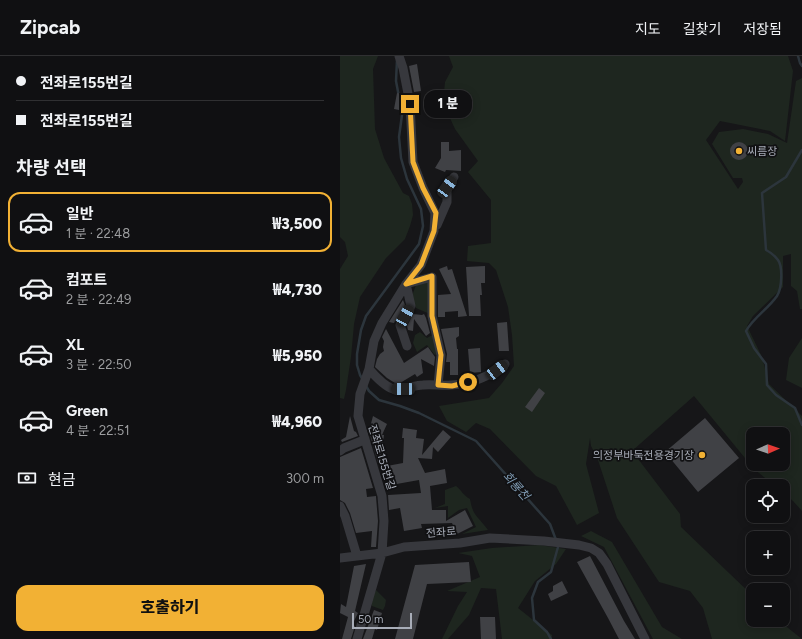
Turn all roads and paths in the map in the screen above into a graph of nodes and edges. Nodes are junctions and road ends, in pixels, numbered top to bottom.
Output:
1 (400, 59) edge
2 (454, 177) dead end
3 (434, 231) junction
4 (406, 284) junction
5 (407, 346) dead end
6 (505, 364) dead end
7 (369, 369) junction
8 (438, 385) junction
9 (364, 440) junction
10 (340, 451) edge
11 (340, 506) edge
12 (382, 553) junction
13 (357, 556) junction
14 (340, 558) edge
15 (356, 639) edge
16 (645, 639) edge

1 - 3 street, 전좌로155번길
2 - 3 street
3 - 4 street, 전좌로155번길
4 - 5 street
4 - 7 street, 전좌로155번길
4 - 8 street
6 - 8 street
7 - 8 street
7 - 9 street, 전좌로155번길
9 - 10 street
9 - 12 street, 전좌로155번길
11 - 13 street
12 - 13 street, 전좌로
12 - 15 street, 전좌로155번길
12 - 16 street, 전좌로
13 - 14 street, 전좌로

